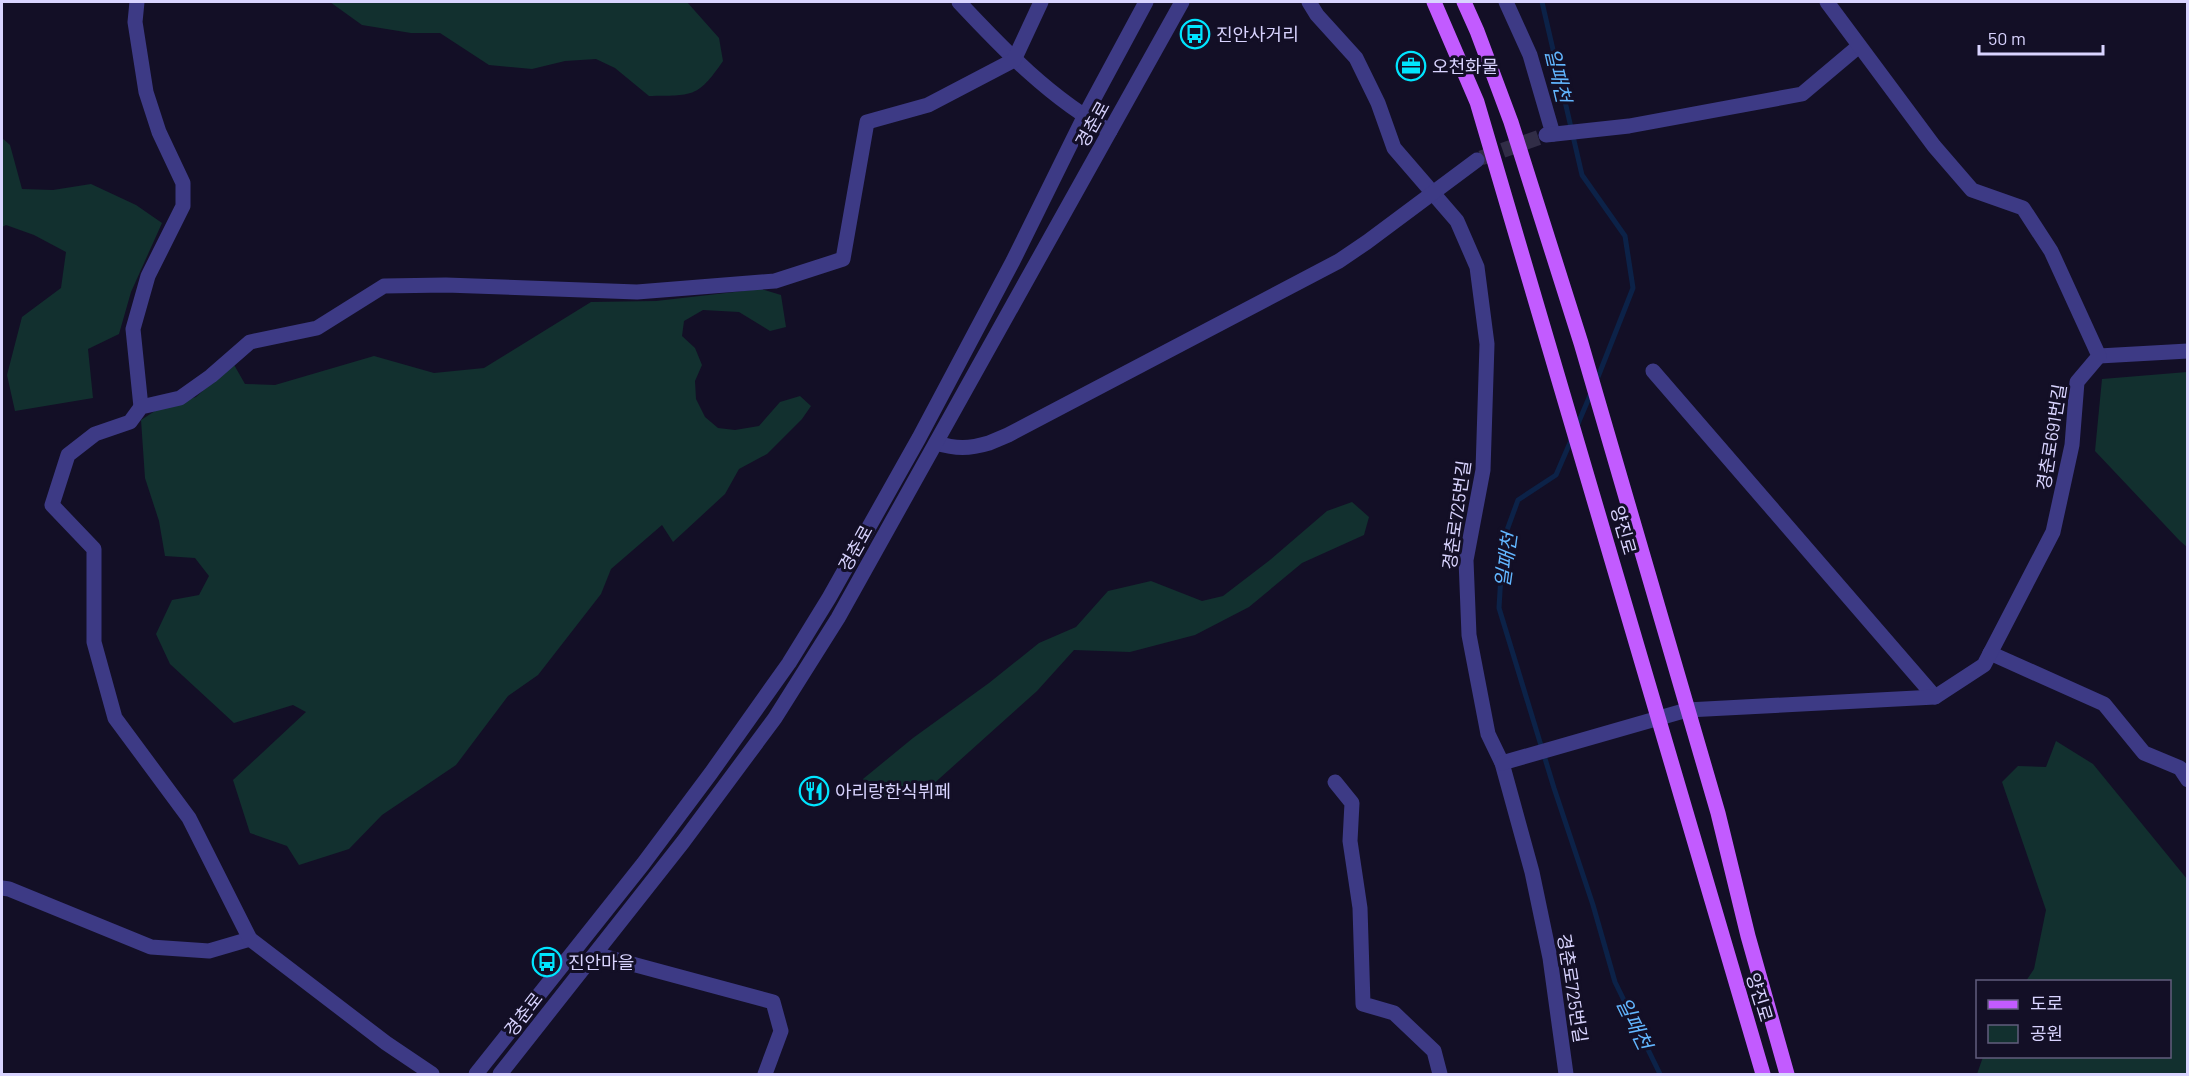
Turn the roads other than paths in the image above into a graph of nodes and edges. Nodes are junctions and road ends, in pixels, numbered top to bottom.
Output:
1 (137, 2) edge
2 (959, 2) edge
3 (1041, 2) edge
4 (1146, 2) edge
5 (1182, 2) edge
6 (1309, 2) edge
7 (1434, 2) edge
8 (1464, 2) edge
9 (1506, 2) edge
10 (1827, 2) edge
11 (1859, 46) junction
12 (1014, 60) junction
13 (1084, 117) junction
14 (1110, 131) junction
15 (1477, 160) tunnel mouth
16 (1433, 193) junction
17 (2187, 351) edge
18 (2098, 356) junction
19 (1653, 370) dead end
20 (141, 407) junction
21 (936, 443) junction
22 (1990, 653) junction
23 (1935, 697) junction
24 (1687, 710) junction
25 (1658, 718) junction
26 (1507, 762) junction
27 (2187, 780) edge
28 (1335, 782) dead end
29 (2, 888) edge
30 (250, 939) junction
31 (595, 954) junction
32 (432, 1074) edge
33 (476, 1074) edge
34 (500, 1074) edge
35 (765, 1074) edge
36 (1440, 1074) edge
37 (1566, 1074) edge
38 (1763, 1074) edge
39 (1787, 1074) edge

1 - 20 street
2 - 12 street
3 - 12 street
4 - 13 street, 경춘로
5 - 14 street, 경춘로
6 - 16 street, 경춘로725번길
7 - 25 main road, 양진로
8 - 24 main road, 양진로
9 - 11 street
10 - 11 street
11 - 18 street
12 - 13 street
12 - 20 street
13 - 14 street
13 - 33 street, 경춘로
14 - 21 street, 경춘로
15 - 16 street
16 - 21 street
16 - 26 street, 경춘로725번길
17 - 18 street
18 - 22 street, 경춘로691번길
19 - 23 street
20 - 30 street
21 - 31 street, 경춘로
22 - 23 street, 경춘로691번길
22 - 27 street
23 - 24 street, 경춘로691번길
24 - 25 street, 경춘로691번길
24 - 39 main road, 양진로
25 - 26 street, 경춘로691번길
25 - 38 main road, 양진로
26 - 37 street, 경춘로725번길
28 - 36 street
29 - 30 street
30 - 32 street
31 - 34 street, 경춘로
31 - 35 street

